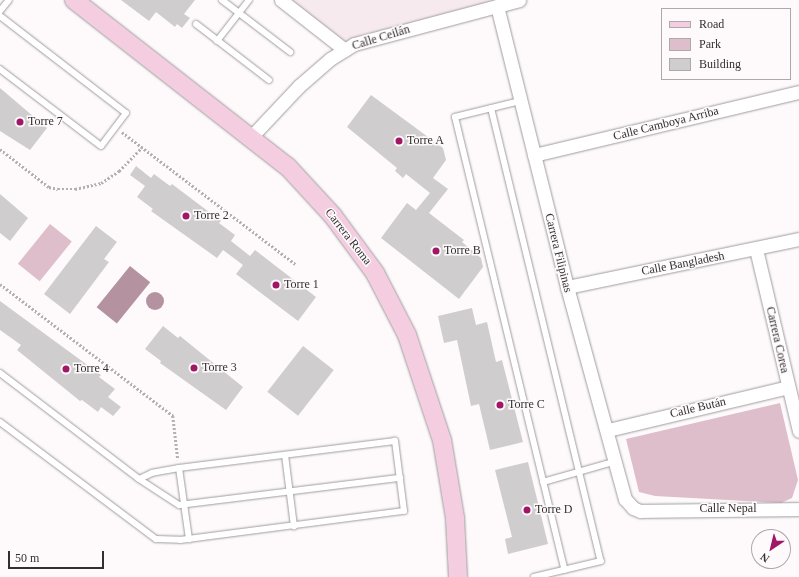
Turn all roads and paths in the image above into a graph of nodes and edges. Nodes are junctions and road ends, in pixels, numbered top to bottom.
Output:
1 (9, 0) edge
2 (74, 0) edge
3 (222, 0) edge
4 (249, 0) edge
5 (281, 0) edge
6 (519, 0) edge
7 (497, 6) junction
8 (0, 11) edge
9 (239, 13) junction
10 (0, 16) edge
11 (196, 24) dead end
12 (218, 41) junction
13 (345, 50) junction
14 (290, 52) dead end
15 (0, 69) edge
16 (269, 80) dead end
17 (799, 92) edge
18 (520, 101) junction
19 (491, 108) junction
20 (115, 126) junction
21 (251, 137) junction
22 (142, 146) junction
23 (0, 149) edge
24 (534, 156) junction
25 (799, 239) edge
26 (756, 249) junction
27 (295, 264) dead end
28 (0, 284) edge
29 (567, 287) junction
30 (0, 373) edge
31 (788, 387) junction
32 (0, 422) edge
33 (608, 430) junction
34 (799, 431) edge
35 (285, 455) junction
36 (616, 461) junction
37 (179, 468) junction
38 (579, 471) junction
39 (400, 478) junction
40 (139, 479) junction
41 (543, 482) junction
42 (289, 492) junction
43 (625, 499) joint
44 (184, 505) junction
45 (799, 509) edge
46 (294, 526) junction
47 (189, 539) junction
48 (565, 570) junction
49 (458, 577) edge
50 (534, 577) edge

1 - 8 lane
2 - 21 street, Carrera Roma
3 - 9 lane
4 - 9 lane
5 - 13 street
6 - 7 street, Calle Ceilán
7 - 13 street, Calle Ceilán
7 - 18 street, Carrera Filipinas
9 - 12 lane
9 - 14 lane
10 - 20 lane
11 - 12 lane
12 - 16 lane
13 - 21 street, Calle Ceilán
15 - 20 lane
17 - 24 street, Calle Camboya Arriba
18 - 19 lane
18 - 24 street, Carrera Filipinas
19 - 38 lane
19 - 41 lane
20 - 22 path
21 - 49 street, Carrera Roma
22 - 23 path
22 - 27 path
24 - 29 street, Carrera Filipinas
25 - 26 street, Calle Bangladesh
26 - 29 street, Calle Bangladesh
26 - 31 street, Carrera Corea
28 - 37 path
29 - 33 street, Carrera Filipinas
30 - 40 lane
31 - 33 street, Calle Bután
31 - 34 street, Carrera Corea
32 - 47 lane
33 - 36 street, Carrera Filipinas
35 - 37 lane
35 - 39 lane
35 - 42 lane
36 - 38 lane
36 - 43 street, Carrera Filipinas
37 - 40 lane
37 - 44 lane
38 - 41 lane
38 - 48 lane
39 - 42 lane
39 - 46 lane
40 - 44 lane
41 - 48 lane
42 - 44 lane
42 - 46 lane
43 - 45 street, Calle Nepal
44 - 47 lane
46 - 47 lane
48 - 50 lane

